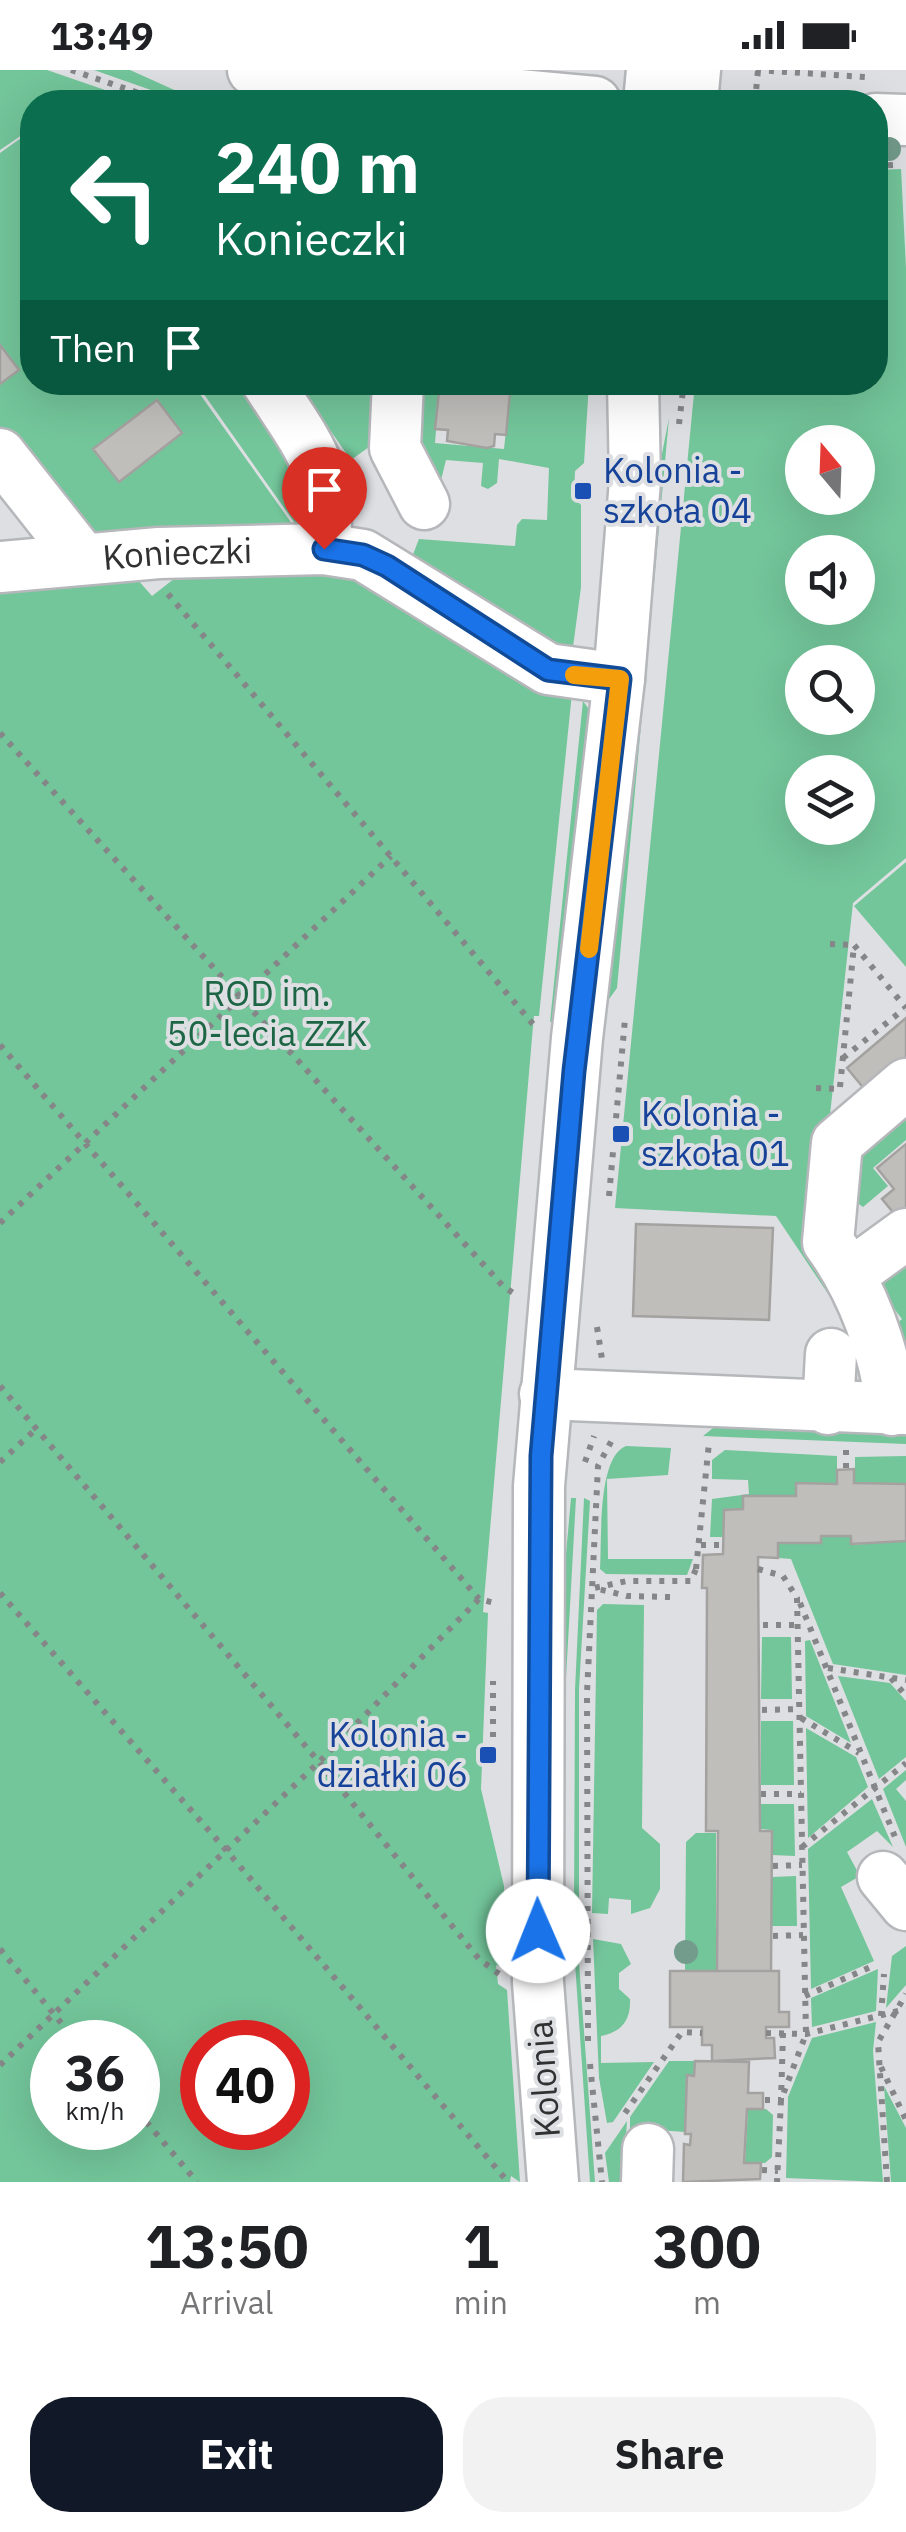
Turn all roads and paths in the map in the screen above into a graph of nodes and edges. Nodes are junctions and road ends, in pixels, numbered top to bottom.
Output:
1 (71, 70) edge
2 (253, 70) edge
3 (758, 70) edge
4 (130, 90) edge
5 (467, 90) edge
6 (840, 90) edge
7 (276, 395) edge
8 (398, 395) edge
9 (633, 395) edge
10 (652, 395) edge
11 (0, 454) edge
12 (635, 481) junction
13 (424, 504) dead end
14 (324, 549) junction
15 (82, 558) junction
16 (0, 566) edge
17 (164, 588) dead end
18 (620, 679) junction
19 (0, 733) edge
20 (391, 856) junction
21 (830, 944) dead end
22 (854, 945) junction
23 (239, 996) junction
24 (905, 1008) edge
25 (532, 1026) dead end
26 (0, 1045) edge
27 (843, 1059) junction
28 (906, 1084) edge
29 (816, 1088) dead end
30 (840, 1089) junction
31 (86, 1143) junction
32 (837, 1143) junction
33 (0, 1223) edge
34 (906, 1234) edge
35 (852, 1274) junction
36 (513, 1294) dead end
37 (599, 1341) dead end
38 (608, 1347) dead end
39 (831, 1354) dead end
40 (0, 1386) edge
41 (545, 1394) junction
42 (899, 1409) edge
43 (36, 1428) junction
44 (837, 1430) junction
45 (612, 1438) dead end
46 (709, 1443) dead end
47 (0, 1462) edge
48 (846, 1470) dead end
49 (723, 1545) dead end
50 (700, 1546) junction
51 (758, 1568) dead end
52 (594, 1588) junction
53 (0, 1593) edge
54 (670, 1597) dead end
55 (797, 1598) junction
56 (763, 1625) dead end
57 (798, 1625) junction
58 (828, 1668) junction
59 (890, 1678) junction
60 (906, 1680) edge
61 (906, 1696) edge
62 (762, 1710) dead end
63 (799, 1714) junction
64 (862, 1754) junction
65 (319, 1762) junction
66 (906, 1763) edge
67 (876, 1788) junction
68 (762, 1794) dead end
69 (801, 1794) junction
70 (801, 1848) junction
71 (226, 1850) junction
72 (802, 1865) junction
73 (774, 1866) dead end
74 (897, 1878) edge
75 (804, 1935) junction
76 (774, 1936) dead end
77 (0, 1949) edge
78 (875, 1965) dead end
79 (497, 1973) dead end
80 (884, 1974) dead end
81 (906, 1994) edge
82 (805, 1996) junction
83 (906, 2009) edge
84 (892, 2012) junction
85 (53, 2014) junction
86 (881, 2015) junction
87 (58, 2020) edge
88 (766, 2032) dead end
89 (880, 2032) junction
90 (702, 2033) dead end
91 (783, 2033) junction
92 (806, 2034) junction
93 (878, 2061) junction
94 (0, 2065) edge
95 (765, 2100) dead end
96 (781, 2100) junction
97 (906, 2120) edge
98 (160, 2138) edge
99 (630, 2148) edge
100 (598, 2151) junction
101 (762, 2170) dead end
102 (778, 2171) junction
103 (197, 2182) edge
104 (508, 2182) edge
105 (553, 2182) edge
106 (602, 2182) edge
107 (777, 2182) edge
108 (888, 2182) edge

1 - 4 path
2 - 5 street
3 - 6 path
7 - 14 street
8 - 13 street
9 - 12 street, Kolonia
10 - 12 street, Kolonia
11 - 15 street
12 - 18 street, Kolonia
14 - 15 street, Konieczki
14 - 18 street, Konieczki
15 - 16 street, Konieczki
17 - 20 path
18 - 41 street, Kolonia
19 - 23 path
20 - 23 path
20 - 25 path
21 - 22 path
22 - 24 path
22 - 27 path
23 - 31 path
23 - 36 path
24 - 27 path
26 - 31 path
27 - 30 path
28 - 32 street
29 - 30 path
30 - 32 path
31 - 33 path
31 - 65 path
32 - 35 street
34 - 35 street
35 - 42 street
37 - 38 path
39 - 44 street
40 - 43 path
41 - 44 street
41 - 105 street, Kolonia
42 - 44 street
43 - 47 path
43 - 65 path
44 - 48 path
45 - 52 path
46 - 50 path
49 - 50 path
50 - 52 path
51 - 55 path
52 - 54 path
52 - 100 path
53 - 71 path
55 - 57 path
55 - 58 path
56 - 57 path
57 - 63 path
58 - 59 path
58 - 64 path
59 - 60 path
59 - 61 path
62 - 63 path
63 - 64 path
63 - 69 path
64 - 67 path
65 - 71 path
65 - 79 path
66 - 67 path
67 - 70 path
67 - 74 path
68 - 69 path
69 - 70 path
70 - 72 path
71 - 85 path
71 - 104 path
72 - 73 path
72 - 75 path
75 - 76 path
75 - 82 path
77 - 85 path
78 - 82 path
80 - 86 path
81 - 84 path
82 - 92 path
83 - 84 path
84 - 86 path
84 - 89 path
85 - 87 path
85 - 94 path
86 - 89 path
86 - 92 path
88 - 91 path
89 - 93 path
90 - 99 path
91 - 92 path
91 - 96 path
92 - 96 path
93 - 97 path
93 - 108 path
95 - 96 path
96 - 102 path
98 - 103 path
99 - 100 path
100 - 106 path
101 - 102 path
102 - 107 path

